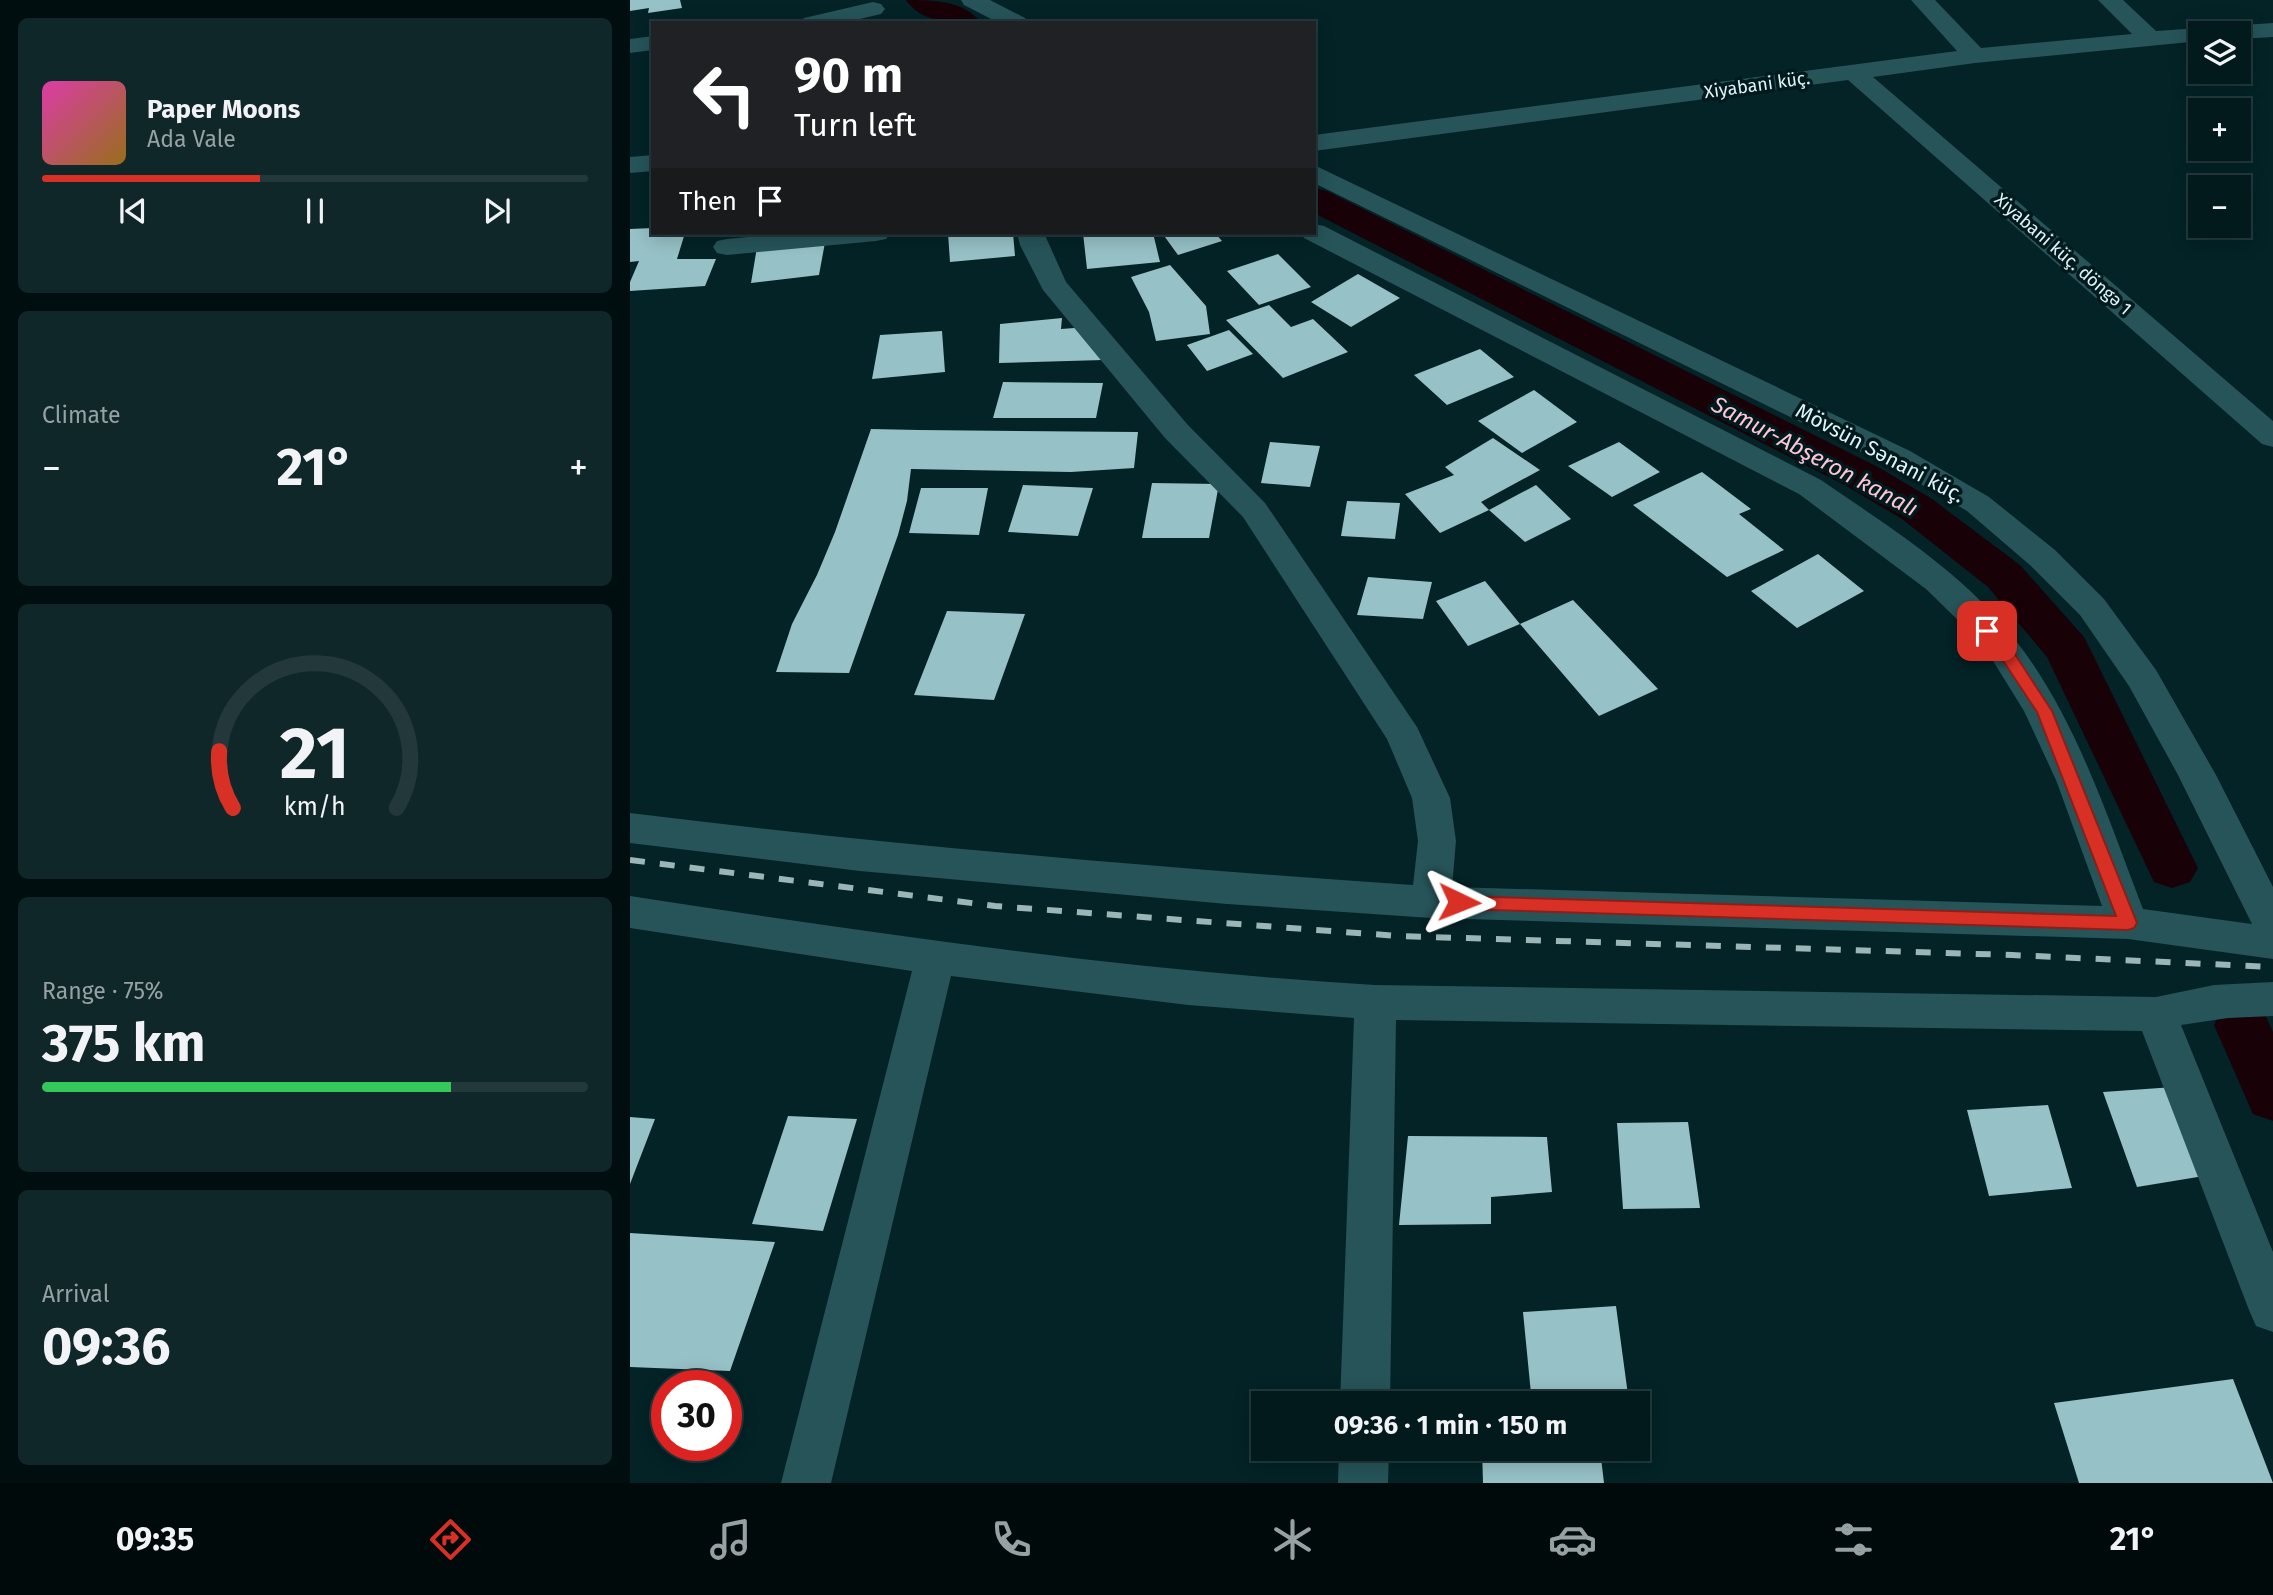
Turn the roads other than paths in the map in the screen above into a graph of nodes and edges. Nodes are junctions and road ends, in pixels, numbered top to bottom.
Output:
1 (972, 0) edge
2 (1922, 0) edge
3 (2109, 0) edge
4 (873, 9) edge
5 (821, 21) edge
6 (1013, 21) edge
7 (2273, 30) edge
8 (2251, 31) edge
9 (2188, 35) edge
10 (2148, 37) junction
11 (651, 43) edge
12 (630, 46) edge
13 (1975, 56) junction
14 (1853, 72) junction
15 (1316, 143) edge
16 (651, 163) edge
17 (630, 165) edge
18 (1316, 174) edge
19 (1316, 233) edge
20 (855, 235) edge
21 (1032, 235) edge
22 (727, 247) dead end
23 (2273, 437) edge
24 (630, 828) edge
25 (1431, 902) junction
26 (630, 912) edge
27 (2128, 923) junction
28 (2273, 926) edge
29 (2273, 943) edge
30 (935, 958) junction
31 (2273, 999) edge
32 (1375, 1002) junction
33 (2156, 1014) junction
34 (2273, 1310) edge
35 (1365, 1391) edge
36 (1364, 1461) edge
37 (806, 1483) edge
38 (1363, 1483) edge

1 - 6 street
2 - 13 street
3 - 10 street
4 - 5 street
7 - 8 street
9 - 10 street, Xiyabani küç.
10 - 13 street, Xiyabani küç.
11 - 12 street
13 - 14 street, Xiyabani küç.
14 - 15 street, Xiyabani küç.
14 - 23 street, Xiyabani küç. döngə 1
16 - 17 street
18 - 28 street, Mövsün Sənani küç.
19 - 27 street
20 - 22 street
21 - 25 street
24 - 25 street
25 - 27 street
26 - 30 street
27 - 29 street
30 - 32 street
30 - 37 street
31 - 33 street
32 - 33 street
32 - 35 street
33 - 34 street
36 - 38 street

